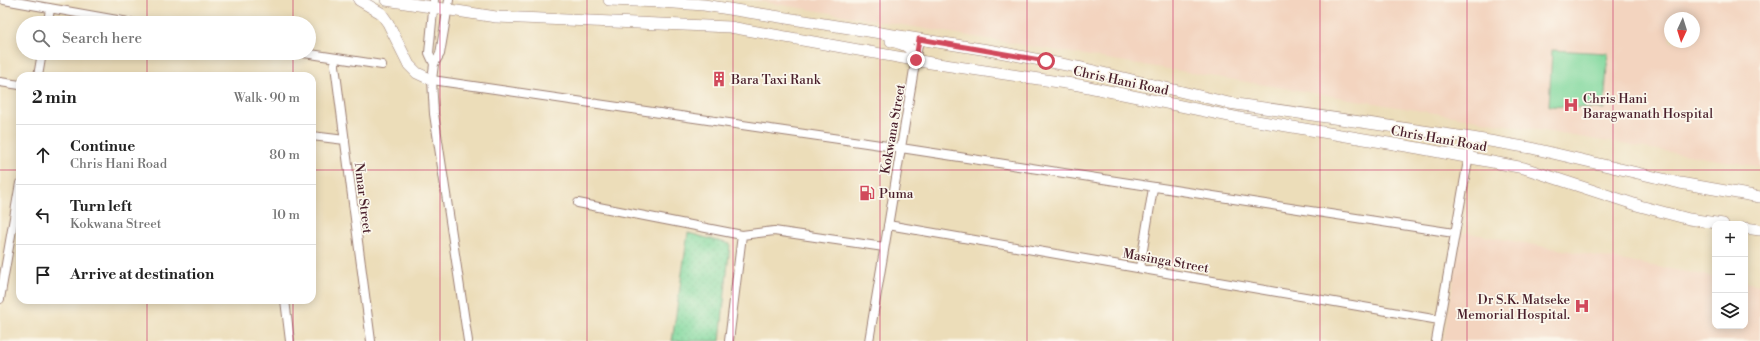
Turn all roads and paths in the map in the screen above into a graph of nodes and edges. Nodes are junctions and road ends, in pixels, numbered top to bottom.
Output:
1 (4, 0) edge
2 (359, 0) edge
3 (386, 0) edge
4 (609, 0) edge
5 (434, 4) edge
6 (448, 5) edge
7 (50, 8) junction
8 (49, 16) edge
9 (95, 16) edge
10 (839, 27) junction
11 (919, 39) junction
12 (316, 55) edge
13 (334, 58) junction
14 (41, 60) edge
15 (916, 60) junction
16 (434, 64) junction
17 (382, 65) dead end
18 (39, 72) edge
19 (432, 80) junction
20 (0, 82) edge
21 (16, 84) edge
22 (316, 136) edge
23 (1472, 138) junction
24 (345, 140) junction
25 (901, 148) junction
26 (1468, 156) junction
27 (1153, 188) junction
28 (1760, 197) edge
29 (578, 203) dead end
30 (16, 206) edge
31 (1712, 222) edge
32 (888, 225) junction
33 (1748, 228) edge
34 (1760, 230) edge
35 (1454, 233) junction
36 (742, 235) junction
37 (884, 247) junction
38 (1140, 268) junction
39 (0, 299) edge
40 (285, 304) edge
41 (1439, 320) junction
42 (290, 341) edge
43 (371, 341) edge
44 (468, 341) edge
45 (729, 341) edge
46 (869, 341) edge
47 (1436, 341) edge

1 - 7 street
2 - 19 main road
3 - 5 main road, Chris Hani Road
4 - 10 main road, Chris Hani Road
5 - 6 main road, Chris Hani Road
5 - 16 street
6 - 15 main road, Chris Hani Road
6 - 16 street
7 - 8 street
7 - 9 street
10 - 11 main road, Chris Hani Road
10 - 15 main road
11 - 15 street, Kokwana Street
11 - 23 main road, Chris Hani Road
12 - 13 street
13 - 17 street
13 - 24 street, Nmar Street
14 - 18 street
15 - 25 street, Kokwana Street
15 - 26 main road, Chris Hani Road
16 - 19 street
19 - 25 street
19 - 44 street
20 - 21 street
22 - 24 street
23 - 26 street
23 - 28 main road, Chris Hani Road
24 - 43 street, Nmar Street
25 - 27 street
25 - 32 street, Kokwana Street
26 - 31 main road, Chris Hani Road
26 - 35 street
27 - 35 street
27 - 38 street
29 - 36 street
30 - 39 street
32 - 37 street, Kokwana Street
32 - 38 street, Masinga Street
33 - 34 main road
35 - 41 street
36 - 37 street
36 - 45 street
37 - 46 street, Kokwana Street
38 - 41 street, Masinga Street
40 - 42 street
41 - 47 street

